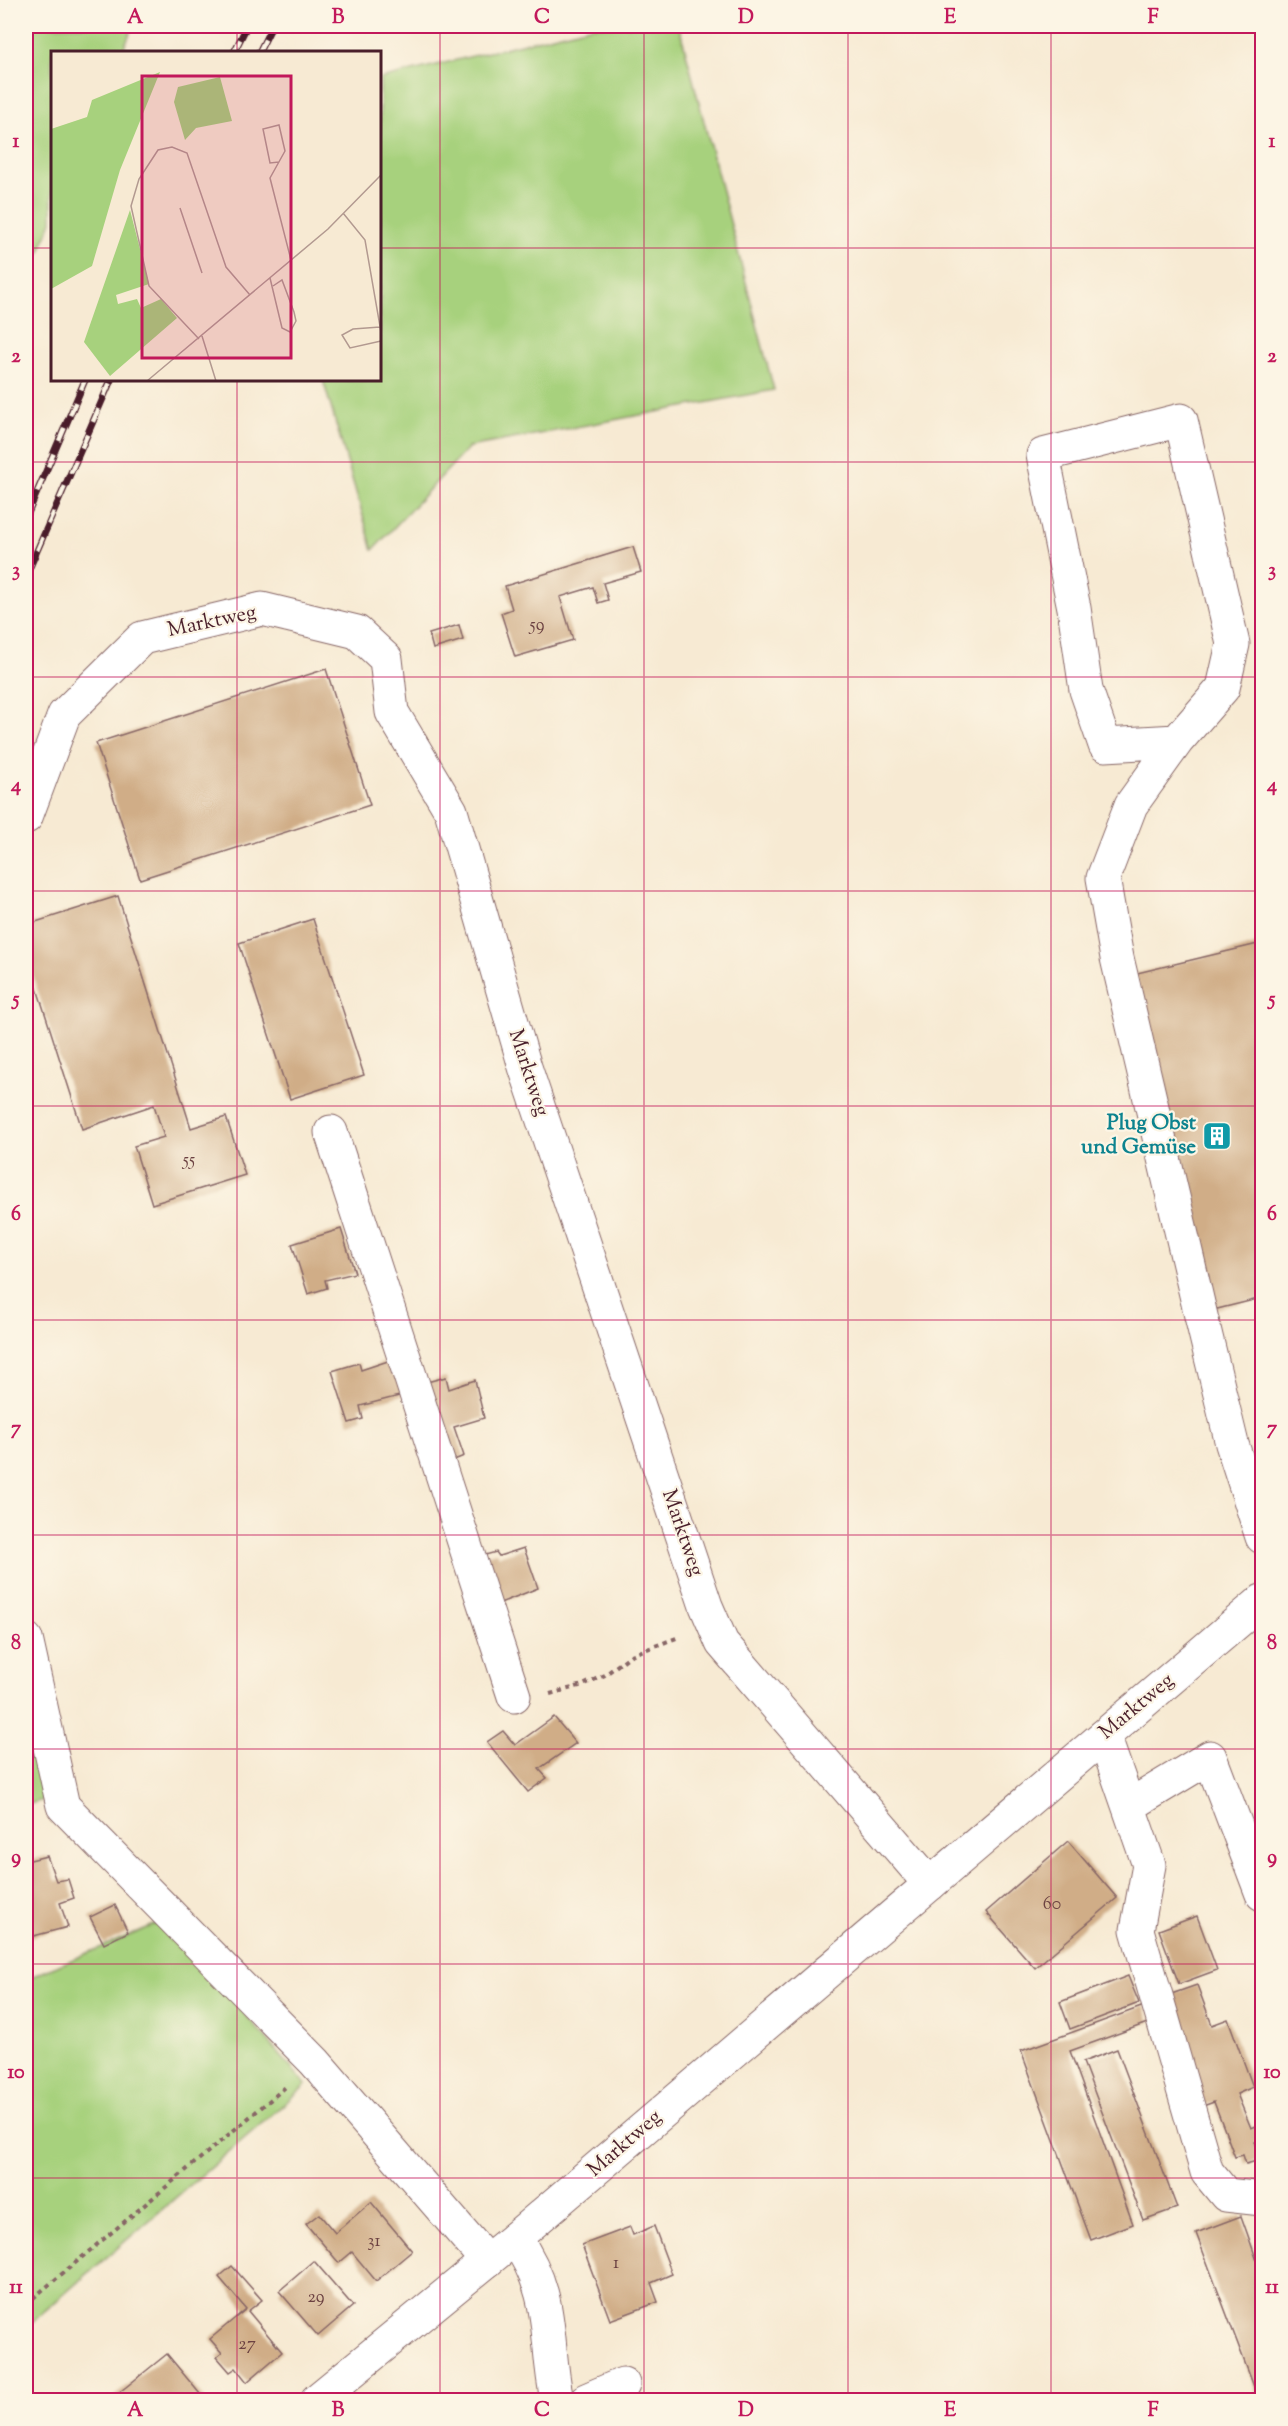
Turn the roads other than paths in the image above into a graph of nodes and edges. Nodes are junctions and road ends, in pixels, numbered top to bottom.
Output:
1 (1177, 741) junction
2 (26, 818) edge
3 (331, 1132) dead end
4 (1263, 1537) edge
5 (1263, 1601) edge
6 (26, 1639) edge
7 (514, 1696) road end
8 (1104, 1736) junction
9 (1128, 1806) junction
10 (930, 1884) junction
11 (1263, 1894) edge
12 (1263, 2199) edge
13 (515, 2238) junction
14 (487, 2261) junction
15 (623, 2385) dead end
16 (317, 2400) edge
17 (557, 2400) edge
18 (586, 2400) edge

1 - 1 street
1 - 4 street
2 - 10 street, Marktweg
3 - 7 street
5 - 8 street, Marktweg
6 - 14 street
8 - 9 street
8 - 10 street, Marktweg
9 - 11 street
9 - 12 street
10 - 13 street, Marktweg
13 - 14 street, Marktweg
13 - 17 street
14 - 16 street, Marktweg
15 - 18 street

